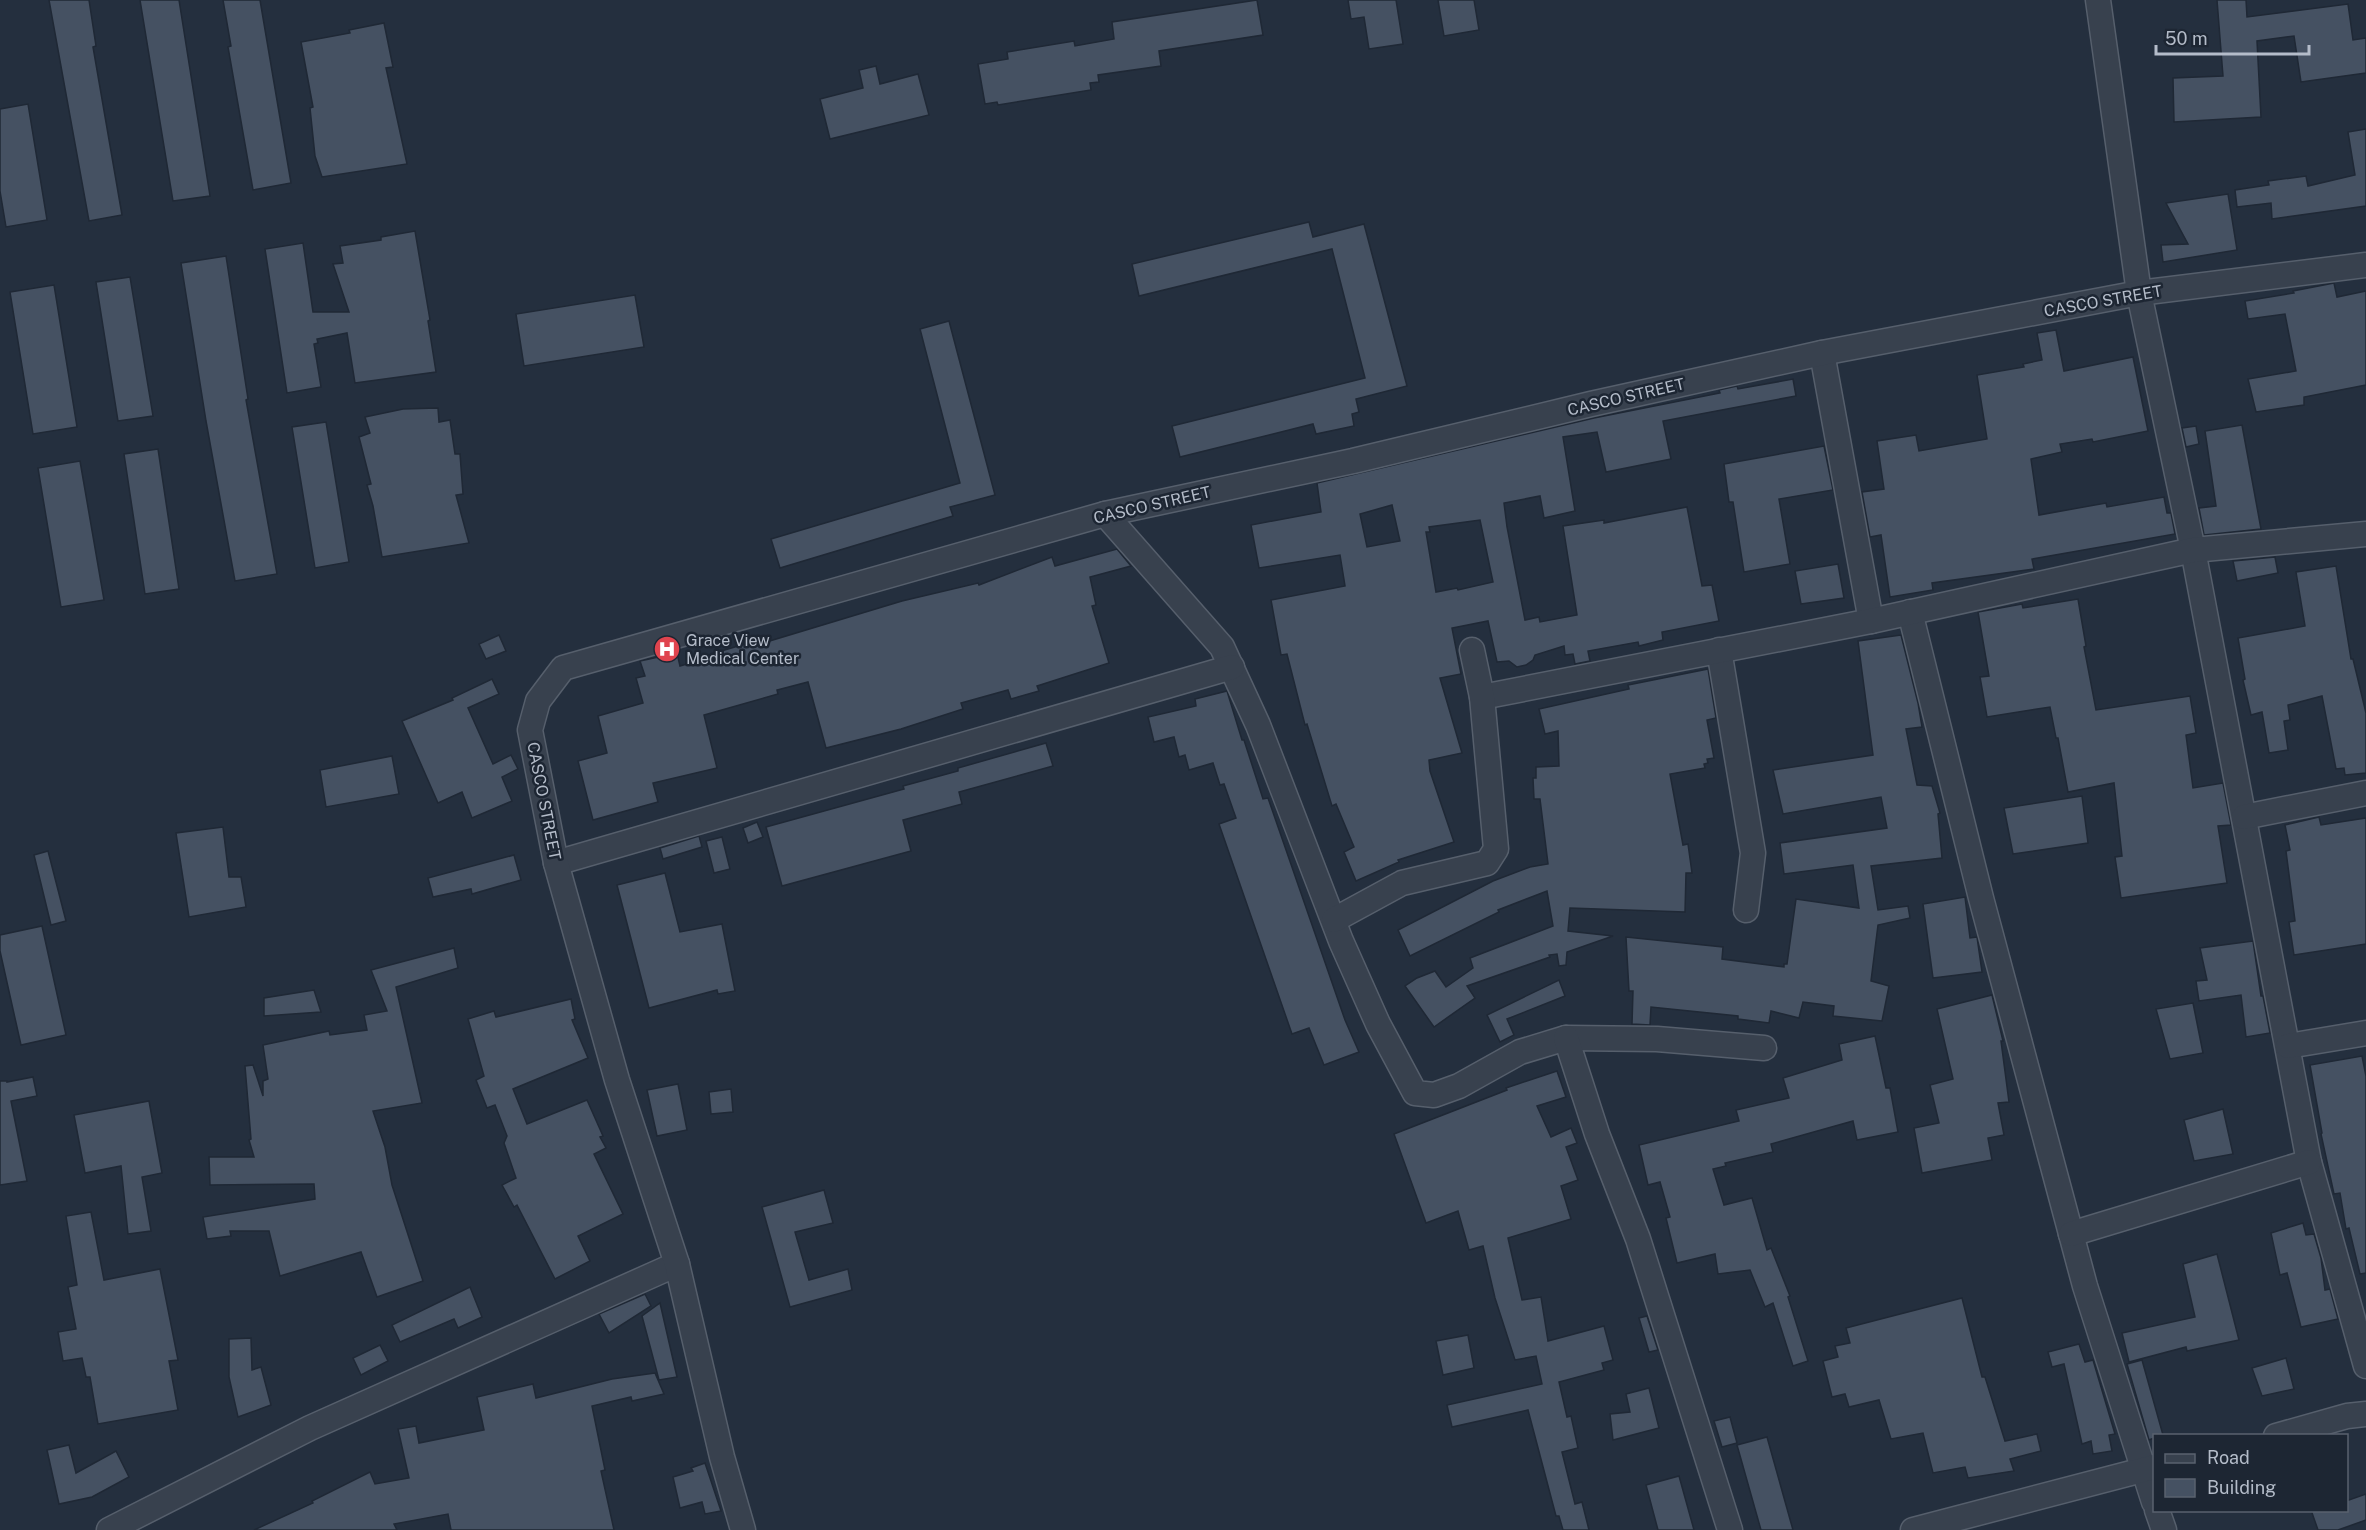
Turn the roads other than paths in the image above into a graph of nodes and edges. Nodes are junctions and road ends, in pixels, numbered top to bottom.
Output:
1 (2098, 0) edge
2 (2366, 265) edge
3 (2139, 293) junction
4 (1822, 353) junction
5 (1105, 514) junction
6 (2366, 534) edge
7 (2193, 550) junction
8 (1910, 612) junction
9 (1871, 621) junction
10 (1472, 650) dead end
11 (1719, 650) junction
12 (1233, 667) junction
13 (1482, 697) junction
14 (2366, 793) edge
15 (2244, 817) junction
16 (556, 863) junction
17 (1746, 910) dead end
18 (1334, 920) junction
19 (2366, 1033) edge
20 (1566, 1038) junction
21 (2288, 1046) junction
22 (1764, 1048) dead end
23 (2309, 1162) junction
24 (2071, 1234) junction
25 (677, 1264) junction
26 (2366, 1366) edge
27 (2366, 1414) edge
28 (2283, 1434) edge
29 (2149, 1468) edge
30 (2153, 1495) edge
31 (2158, 1512) edge
32 (109, 1530) edge
33 (743, 1530) edge
34 (1730, 1530) edge
35 (1913, 1530) edge
36 (2164, 1530) edge

1 - 3 street
2 - 3 street, CASCO STREET
3 - 4 street, CASCO STREET
3 - 7 street
4 - 5 street, CASCO STREET
4 - 9 street
5 - 12 street
5 - 16 street, CASCO STREET
6 - 7 street
7 - 8 street
7 - 15 street
8 - 9 street
8 - 24 street
9 - 11 street
10 - 13 street
11 - 13 street
11 - 17 street
12 - 16 street
12 - 18 street
13 - 18 street
14 - 15 street
15 - 21 street
16 - 25 street, CASCO STREET
18 - 20 street
19 - 21 street
20 - 22 street
20 - 34 street
21 - 23 street
23 - 24 street
23 - 26 street
24 - 29 street
25 - 32 street
25 - 33 street, CASCO STREET
27 - 28 street
29 - 30 street
29 - 35 street
31 - 36 street

